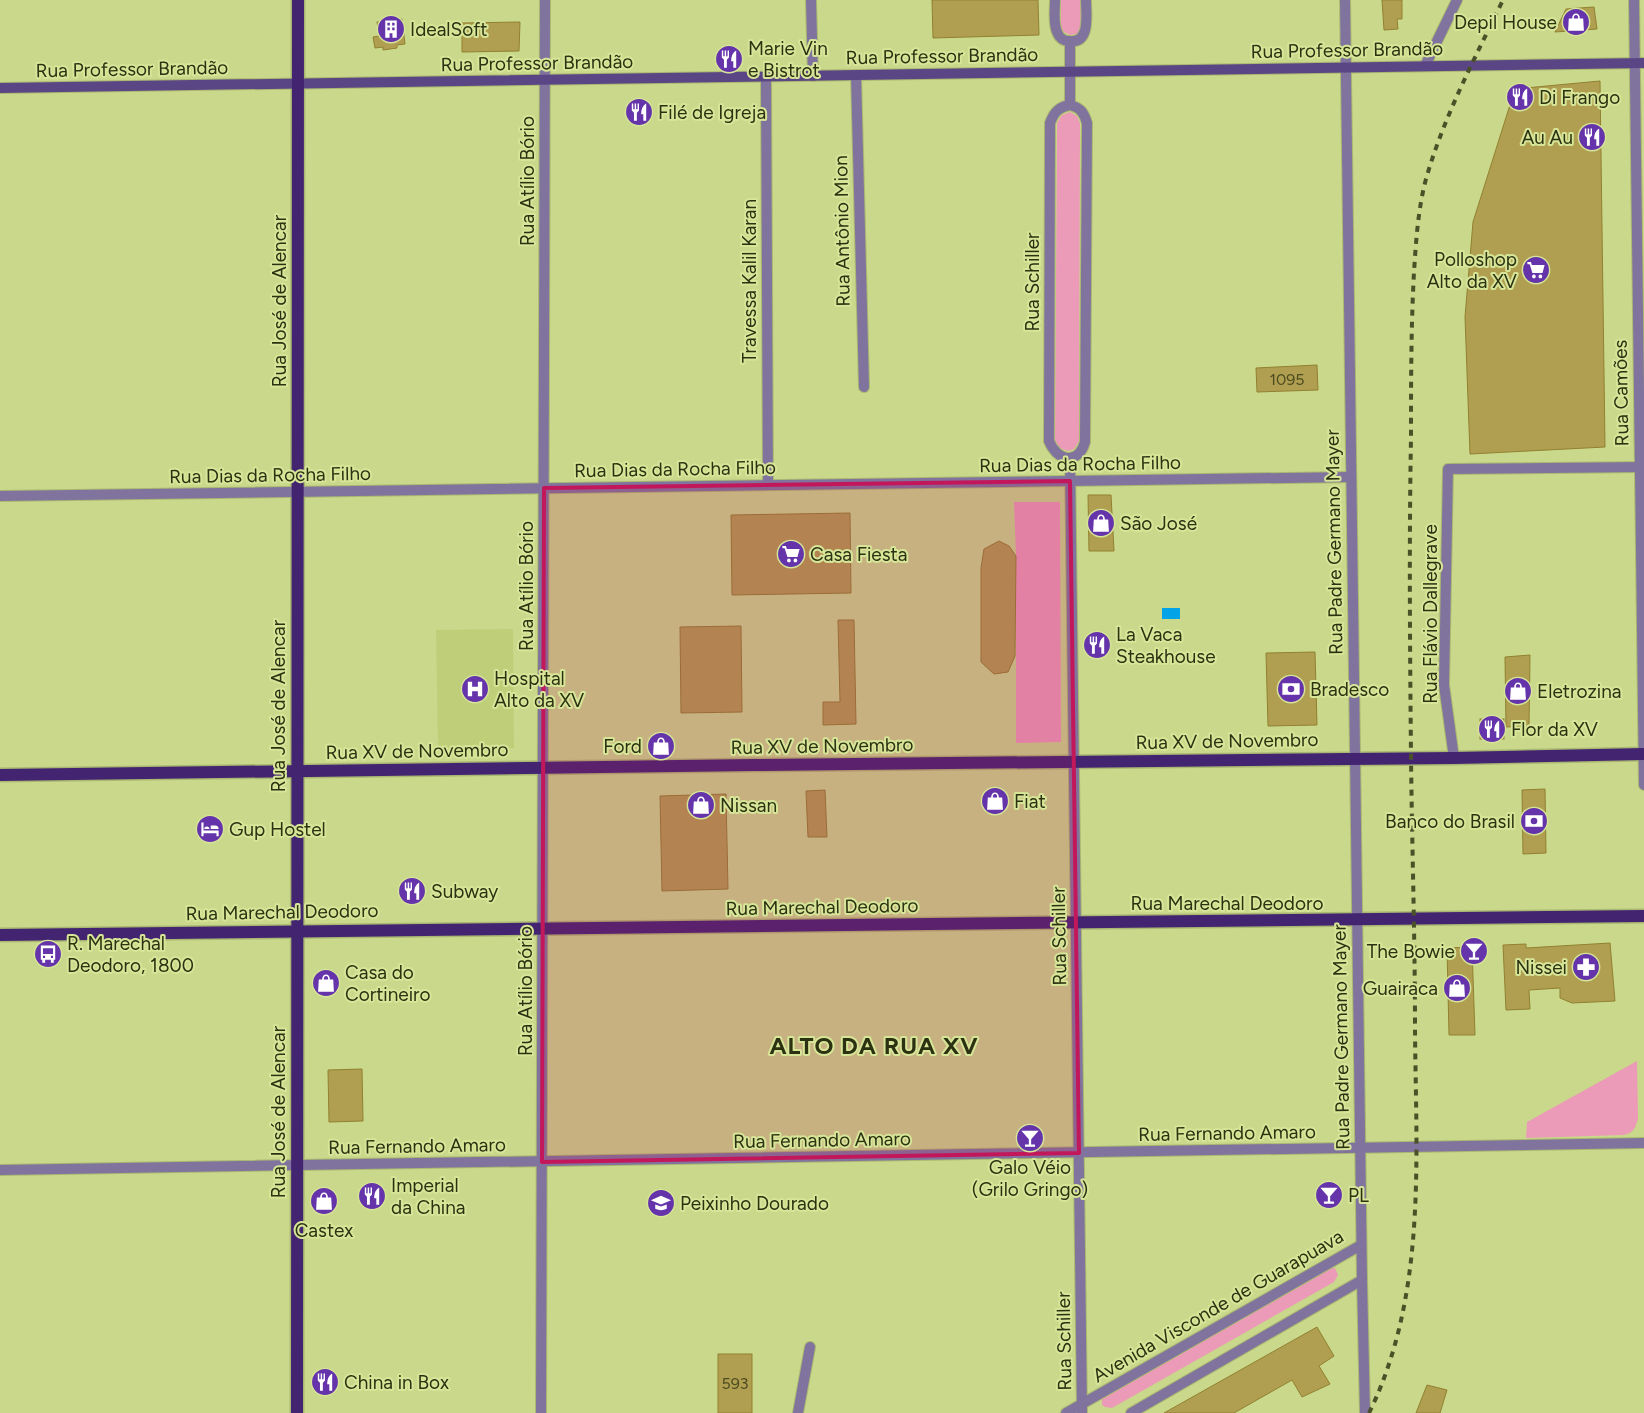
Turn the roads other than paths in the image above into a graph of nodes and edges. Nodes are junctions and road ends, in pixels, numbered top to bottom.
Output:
1 (298, 0) edge
2 (545, 0) edge
3 (811, 0) edge
4 (1055, 0) edge
5 (1086, 0) edge
6 (1345, 0) edge
7 (1457, 0) edge
8 (1634, 0) edge
9 (1070, 42) junction
10 (1639, 63) edge
11 (1425, 66) junction
12 (1346, 68) junction
13 (1070, 72) junction
14 (856, 75) junction
15 (812, 76) junction
16 (766, 77) junction
17 (545, 80) junction
18 (298, 84) junction
19 (0, 88) edge
20 (1070, 105) junction
21 (1640, 150) edge
22 (864, 387) dead end
23 (1070, 458) junction
24 (1642, 467) edge
25 (1351, 477) junction
26 (1070, 481) junction
27 (768, 485) junction
28 (544, 488) junction
29 (297, 492) junction
30 (0, 496) edge
31 (1644, 754) edge
32 (1355, 758) junction
33 (1454, 758) junction
34 (1074, 761) junction
35 (543, 768) junction
36 (297, 772) junction
37 (0, 775) edge
38 (1644, 785) edge
39 (1644, 916) edge
40 (1357, 920) junction
41 (1076, 922) junction
42 (542, 929) junction
43 (297, 930) junction
44 (0, 935) edge
45 (1644, 1143) edge
46 (1360, 1148) junction
47 (1079, 1153) junction
48 (542, 1162) junction
49 (297, 1166) junction
50 (0, 1170) edge
51 (1361, 1245) junction
52 (1362, 1280) junction
53 (810, 1347) dead end
54 (1082, 1408) edge
55 (297, 1413) edge
56 (541, 1413) edge
57 (798, 1413) edge
58 (1066, 1413) edge
59 (1131, 1413) edge
60 (1365, 1413) edge

1 - 18 main road, Rua José de Alencar
2 - 17 street, Rua Atílio Bório
3 - 15 street
4 - 9 street
5 - 9 street
6 - 12 street, Rua Padre Germano Mayer
7 - 11 street
8 - 10 street, Rua Camões
9 - 13 street
10 - 11 main road, Rua Professor Brandão
10 - 21 street, Rua Camões
11 - 12 main road, Rua Professor Brandão
12 - 13 main road, Rua Professor Brandão
12 - 25 street, Rua Padre Germano Mayer
13 - 14 main road, Rua Professor Brandão
13 - 20 street
14 - 15 main road, Rua Professor Brandão
14 - 22 street, Rua Antônio Mion
15 - 16 main road, Rua Professor Brandão
16 - 17 main road, Rua Professor Brandão
16 - 27 street, Travessa Kalil Karan
17 - 18 main road, Rua Professor Brandão
17 - 28 street, Rua Atílio Bório
18 - 19 main road, Rua Professor Brandão
18 - 29 main road, Rua José de Alencar
20 - 23 street
20 - 23 street, Rua Schiller
21 - 24 street, Rua Camões
23 - 26 street, Rua Schiller
24 - 31 street, Rua Camões
24 - 33 street, Rua Flávio Dallegrave
25 - 26 street, Rua Dias da Rocha Filho
25 - 32 street, Rua Padre Germano Mayer
26 - 27 street, Rua Dias da Rocha Filho
26 - 34 street, Rua Schiller
27 - 28 street, Rua Dias da Rocha Filho
28 - 29 street, Rua Dias da Rocha Filho
28 - 35 street, Rua Atílio Bório
29 - 30 street, Rua Dias da Rocha Filho
29 - 36 main road, Rua José de Alencar
31 - 33 main road, Rua XV de Novembro
31 - 38 street, Rua Camões
32 - 33 main road, Rua XV de Novembro
32 - 34 main road, Rua XV de Novembro
32 - 40 street, Rua Padre Germano Mayer
34 - 35 main road, Rua XV de Novembro
34 - 41 street, Rua Schiller
35 - 36 main road, Rua XV de Novembro
35 - 42 street, Rua Atílio Bório
36 - 37 main road, Rua XV de Novembro
36 - 43 main road, Rua José de Alencar
39 - 40 main road, Rua Marechal Deodoro
40 - 41 main road, Rua Marechal Deodoro
40 - 46 street, Rua Padre Germano Mayer
41 - 42 main road, Rua Marechal Deodoro
41 - 47 street, Rua Schiller
42 - 43 main road, Rua Marechal Deodoro
42 - 48 street, Rua Atílio Bório
43 - 44 main road, Rua Marechal Deodoro
43 - 49 main road, Rua José de Alencar
45 - 46 street, Rua Fernando Amaro
46 - 47 street, Rua Fernando Amaro
46 - 51 street, Rua Padre Germano Mayer
47 - 48 street, Rua Fernando Amaro
47 - 54 street, Rua Schiller
48 - 49 street, Rua Fernando Amaro
48 - 56 street, Rua Atílio Bório
49 - 50 street, Rua Fernando Amaro
49 - 55 main road, Rua José de Alencar
51 - 52 street, Rua Padre Germano Mayer
51 - 54 street, Avenida Visconde de Guarapuava
52 - 59 street
52 - 60 street, Rua Padre Germano Mayer
53 - 57 street
54 - 58 street, Avenida Visconde de Guarapuava

